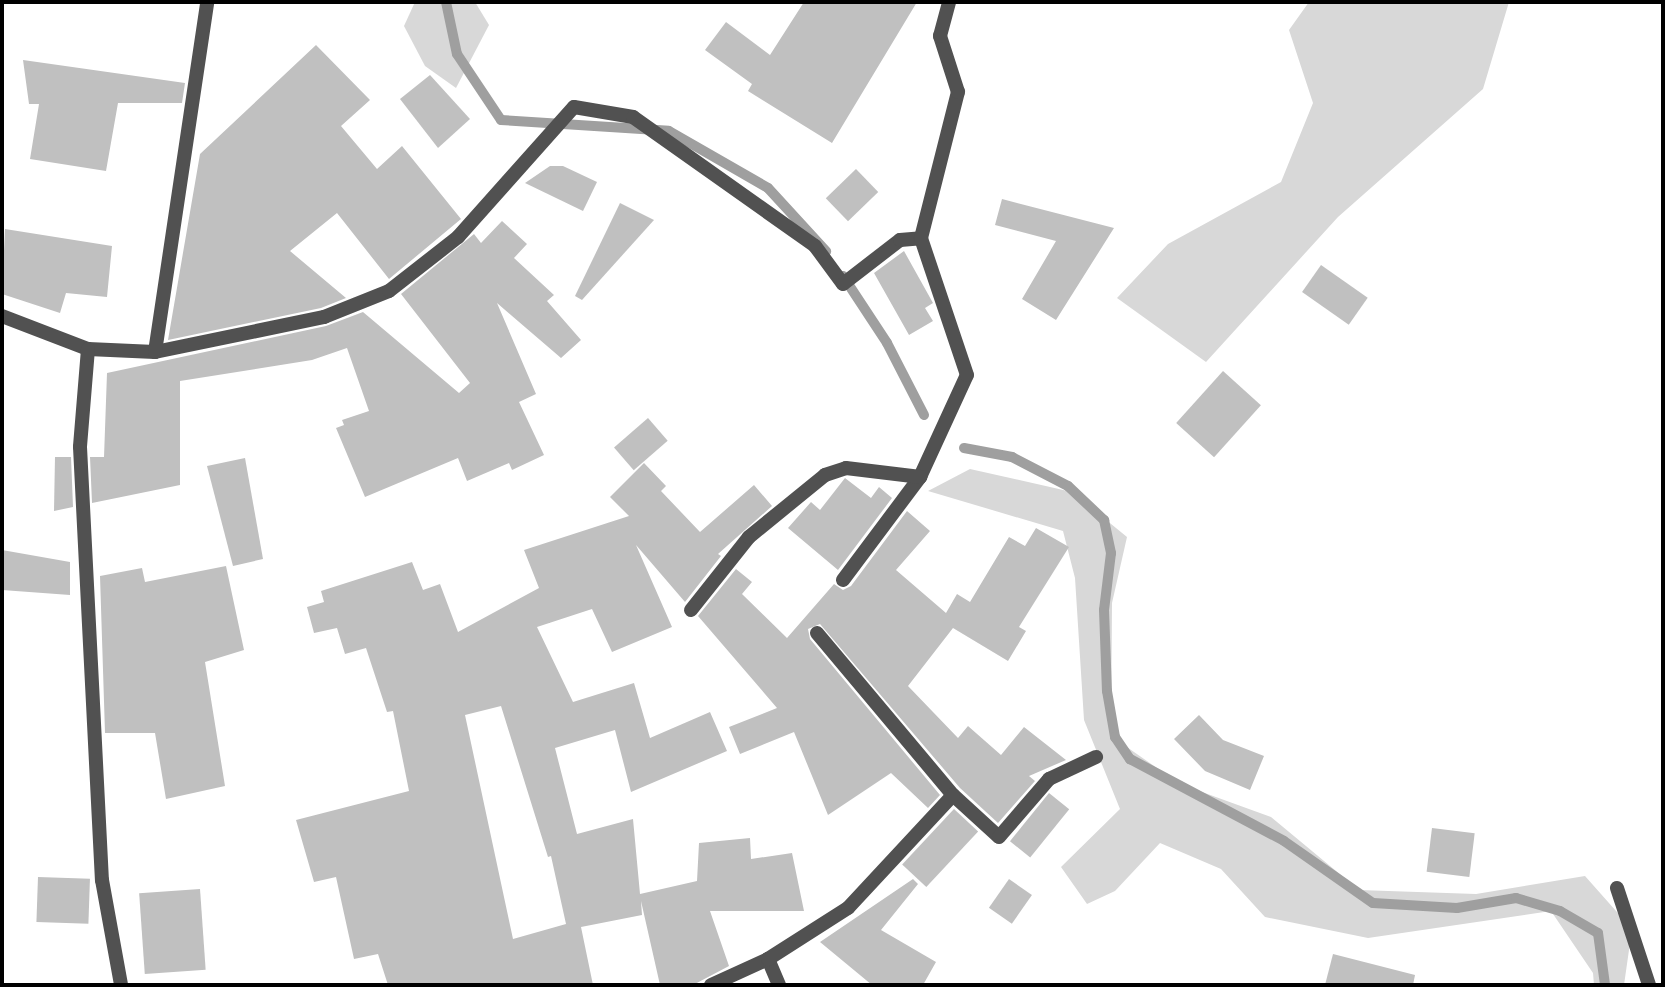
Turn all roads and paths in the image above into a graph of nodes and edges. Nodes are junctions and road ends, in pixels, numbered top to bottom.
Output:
1 (207, 2) edge
2 (949, 2) edge
3 (921, 238) junction
4 (2, 316) edge
5 (88, 349) junction
6 (155, 352) junction
7 (920, 477) junction
8 (843, 580) dead end
9 (691, 610) dead end
10 (817, 633) dead end
11 (1096, 757) dead end
12 (953, 795) junction
13 (1617, 888) dead end
14 (768, 959) junction
15 (121, 985) edge
16 (711, 985) edge
17 (779, 985) edge
18 (1649, 985) edge

1 - 6 street
2 - 3 street
3 - 6 street
3 - 7 street
4 - 5 street
5 - 6 street
5 - 15 street
7 - 8 street
7 - 9 street
10 - 12 street
11 - 12 street
12 - 14 street
13 - 18 street
14 - 16 street
14 - 17 street

